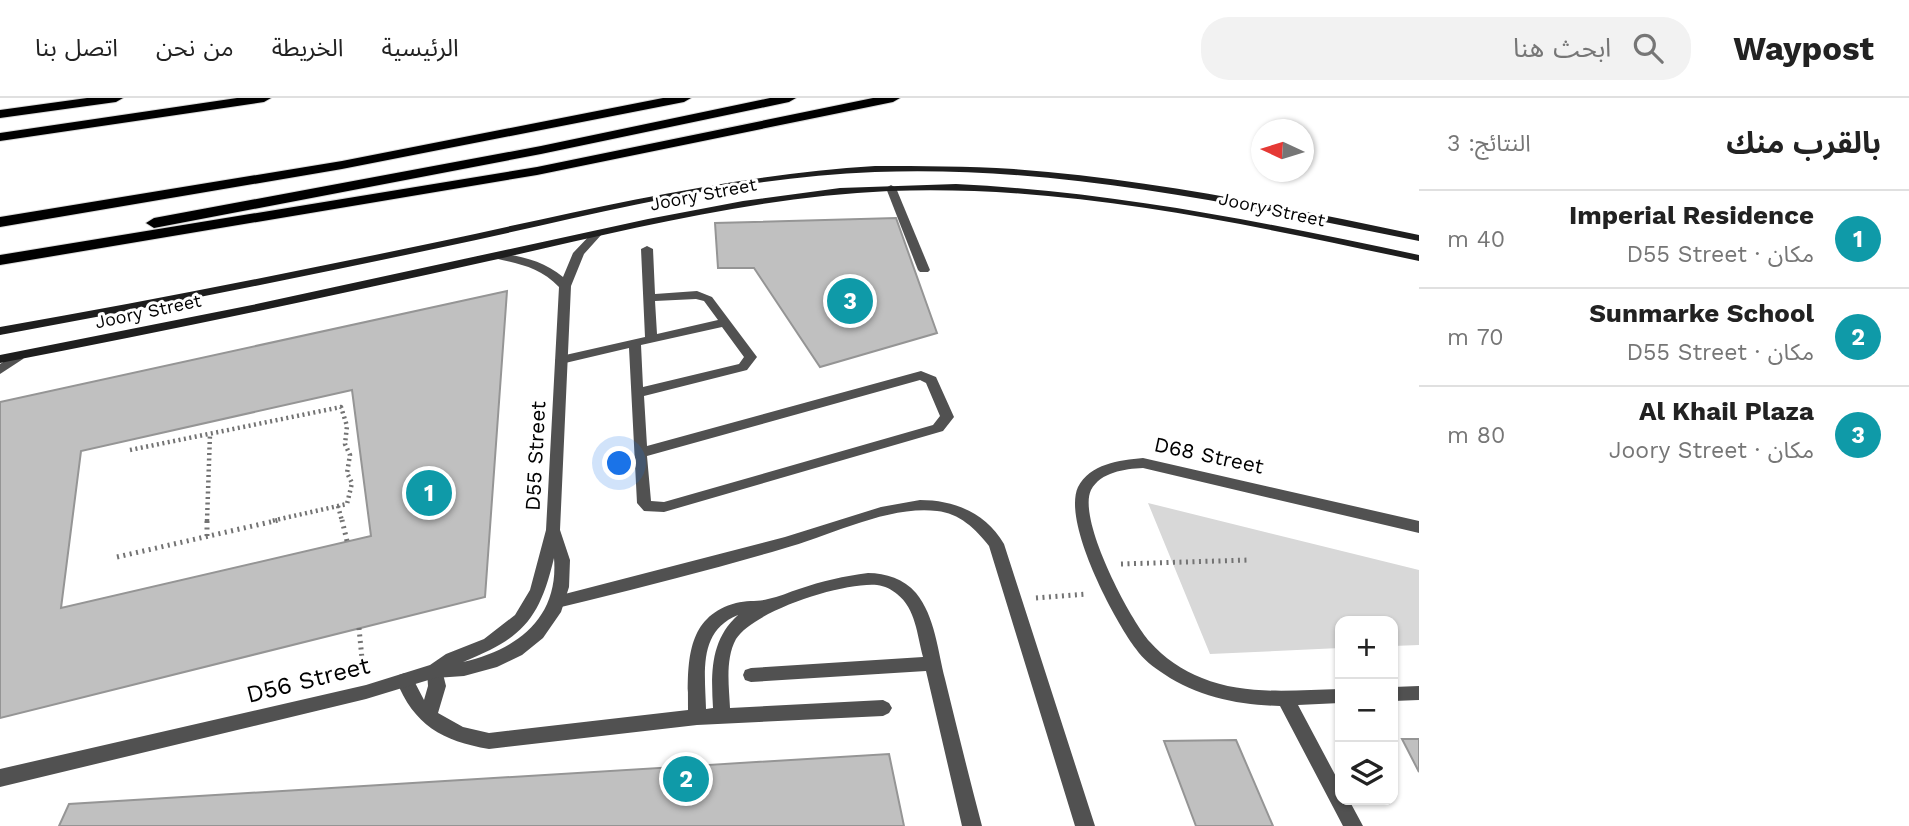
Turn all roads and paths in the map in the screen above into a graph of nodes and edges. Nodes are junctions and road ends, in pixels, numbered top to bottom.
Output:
1 (116, 98) edge
2 (264, 98) edge
3 (684, 98) edge
4 (789, 98) edge
5 (893, 98) edge
6 (0, 114) edge
7 (0, 137) edge
8 (891, 188) junction
9 (0, 222) edge
10 (597, 234) junction
11 (1419, 238) edge
12 (647, 249) dead end
13 (41, 254) junction
14 (498, 256) junction
15 (1419, 258) edge
16 (0, 260) edge
17 (924, 270) dead end
18 (565, 286) junction
19 (649, 298) junction
20 (726, 322) junction
21 (0, 331) edge
22 (651, 339) junction
23 (635, 343) junction
24 (19, 356) junction
25 (0, 359) edge
26 (561, 360) junction
27 (0, 370) edge
28 (637, 393) junction
29 (210, 434) junction
30 (130, 450) dead end
31 (640, 453) junction
32 (338, 506) junction
33 (1419, 527) edge
34 (553, 530) junction
35 (207, 536) junction
36 (347, 541) dead end
37 (117, 557) dead end
38 (1249, 560) dead end
39 (1099, 564) junction
40 (1111, 593) junction
41 (1014, 599) junction
42 (556, 602) junction
43 (768, 606) junction
44 (359, 628) dead end
45 (934, 663) junction
46 (435, 671) junction
47 (751, 675) dead end
48 (405, 680) junction
49 (366, 692) junction
50 (1419, 693) edge
51 (1398, 694) edge
52 (1335, 696) edge
53 (1285, 698) junction
54 (883, 708) dead end
55 (428, 716) junction
56 (722, 716) junction
57 (697, 717) junction
58 (0, 778) edge
59 (972, 826) edge
60 (1085, 826) edge
61 (1353, 826) edge

1 - 6 highway
2 - 7 highway
3 - 9 highway
4 - 13 highway
5 - 13 highway
8 - 10 street, Joory Street
8 - 15 street, Joory Street
8 - 17 street
10 - 14 street, Joory Street
10 - 18 street, D55 Street
11 - 21 street, Joory Street
12 - 19 street
13 - 16 highway
14 - 18 street
14 - 24 street, Joory Street
18 - 26 street, D55 Street
19 - 20 street
19 - 22 street
20 - 22 street
20 - 28 street
22 - 23 street
23 - 26 street
23 - 28 street
24 - 25 street, Joory Street
24 - 27 street
26 - 34 street, D55 Street
28 - 31 street
29 - 30 path
29 - 32 path
29 - 35 path
31 - 31 street
32 - 35 path
32 - 36 path
33 - 39 street, D68 Street
34 - 42 street, D55 Street
34 - 46 street, D56 Street
35 - 37 path
38 - 39 path
39 - 40 street, D68 Street
40 - 41 path
40 - 53 street, D68 Street
41 - 42 street
41 - 60 street
42 - 46 street, D55 Street
43 - 45 street
43 - 56 street
43 - 57 street
44 - 49 path
45 - 47 street
45 - 59 street
46 - 48 street, D56 Street
46 - 55 street
48 - 49 street, D56 Street
48 - 55 street
49 - 58 street, D56 Street
50 - 51 street
52 - 53 street, D68 Street
53 - 61 street
54 - 56 street
55 - 57 street
56 - 57 street

